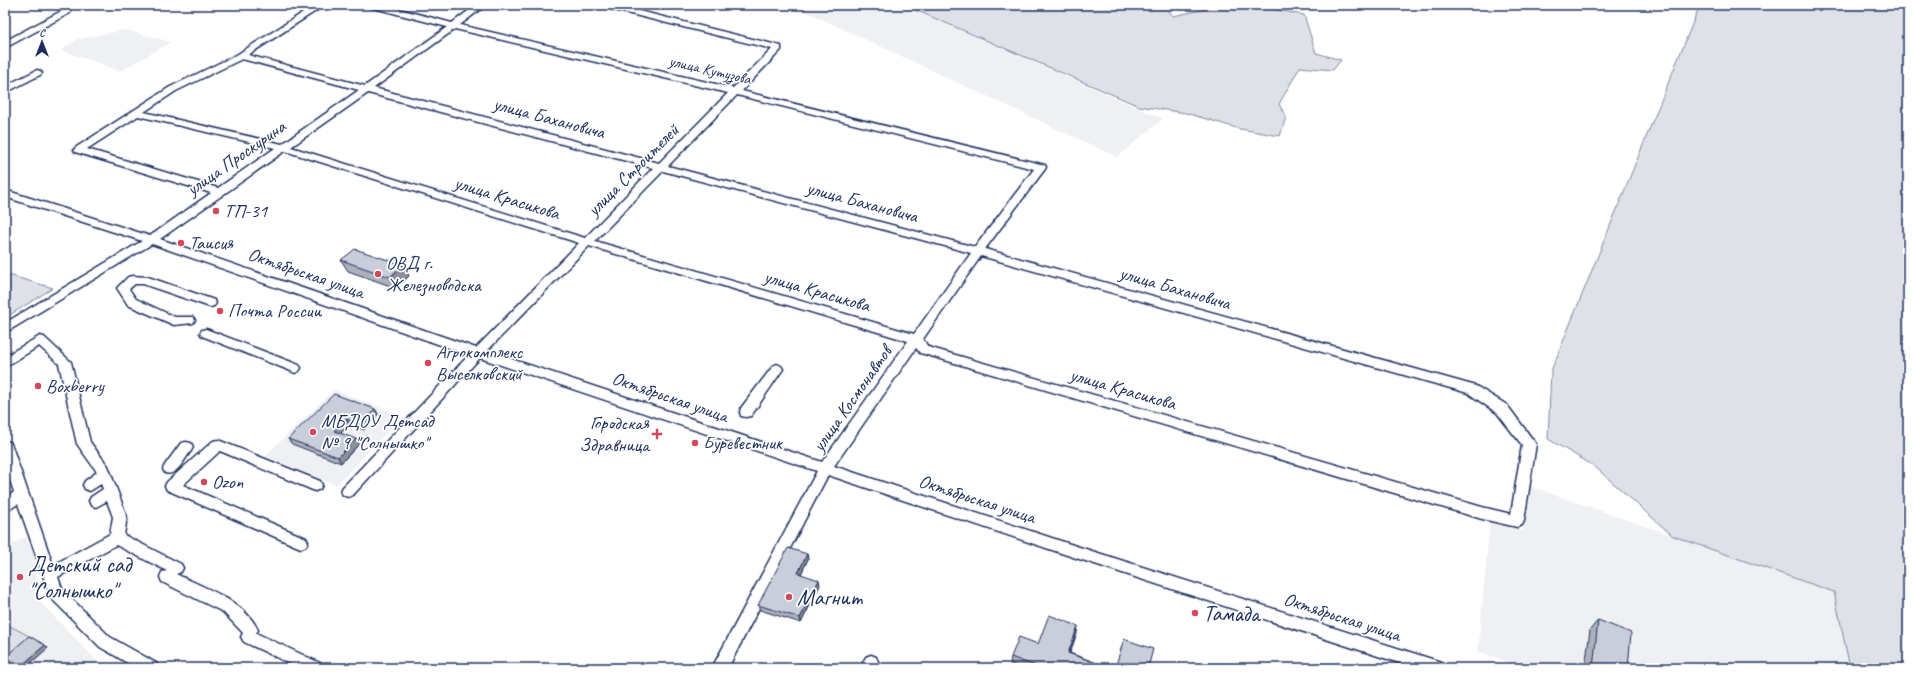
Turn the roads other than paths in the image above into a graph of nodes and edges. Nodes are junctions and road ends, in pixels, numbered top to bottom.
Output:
1 (321, 5) edge
2 (373, 5) edge
3 (482, 5) edge
4 (605, 5) edge
5 (67, 11) dead end
6 (454, 26) junction
7 (5, 45) edge
8 (241, 56) junction
9 (37, 73) dead end
10 (367, 89) junction
11 (5, 90) edge
12 (736, 92) junction
13 (138, 112) junction
14 (282, 147) junction
15 (662, 167) junction
16 (1041, 168) joint
17 (219, 192) junction
18 (5, 193) edge
19 (151, 240) junction
20 (587, 242) junction
21 (978, 251) junction
22 (210, 303) dead end
23 (189, 320) dead end
24 (5, 329) edge
25 (210, 333) dead end
26 (917, 339) junction
27 (478, 353) junction
28 (5, 362) edge
29 (294, 365) dead end
30 (777, 369) dead end
31 (746, 412) dead end
32 (5, 446) edge
33 (186, 447) dead end
34 (170, 468) dead end
35 (825, 469) junction
36 (104, 474) junction
37 (90, 485) dead end
38 (315, 485) dead end
39 (110, 491) junction
40 (348, 491) dead end
41 (21, 495) junction
42 (96, 501) dead end
43 (5, 506) edge
44 (1482, 513) joint
45 (116, 538) junction
46 (301, 542) dead end
47 (50, 574) junction
48 (151, 668) edge
49 (315, 668) edge
50 (720, 668) edge
51 (1438, 668) edge

1 - 8 street
2 - 6 street, улица Кутузова
3 - 6 street, улица Проскурина
4 - 12 street, улица Строителей
5 - 7 street
6 - 10 street, улица Проскурина
6 - 12 street, улица Кутузова
8 - 10 street, улица Бахановича
8 - 13 street
9 - 11 street
10 - 14 street, улица Проскурина
10 - 15 street, улица Бахановича
12 - 15 street, улица Строителей
12 - 16 street, улица Кутузова
13 - 14 street, улица Красикова
13 - 17 street
14 - 17 street, улица Проскурина
14 - 20 street, улица Красикова
15 - 20 street, улица Строителей
15 - 21 street, улица Бахановича
16 - 21 street, улица Космонавтов
17 - 19 street, улица Проскурина
18 - 19 street, Октябрьская улица
19 - 24 street, улица Проскурина
19 - 27 street, Октябрьская улица
20 - 26 street, улица Красикова
20 - 27 street, улица Строителей
21 - 26 street, улица Космонавтов
21 - 44 street, улица Бахановича
22 - 23 street
25 - 29 street
26 - 35 street, улица Космонавтов
26 - 44 street, улица Красикова
27 - 35 street, Октябрьская улица
27 - 40 street, улица Строителей
28 - 36 street
30 - 31 street
32 - 41 street
33 - 34 street
35 - 50 street, улица Космонавтов
35 - 51 street, Октябрьская улица
36 - 37 street
36 - 39 street
38 - 46 street
39 - 42 street
39 - 45 street
41 - 43 street
41 - 47 street
45 - 47 street
45 - 49 street
47 - 48 street

